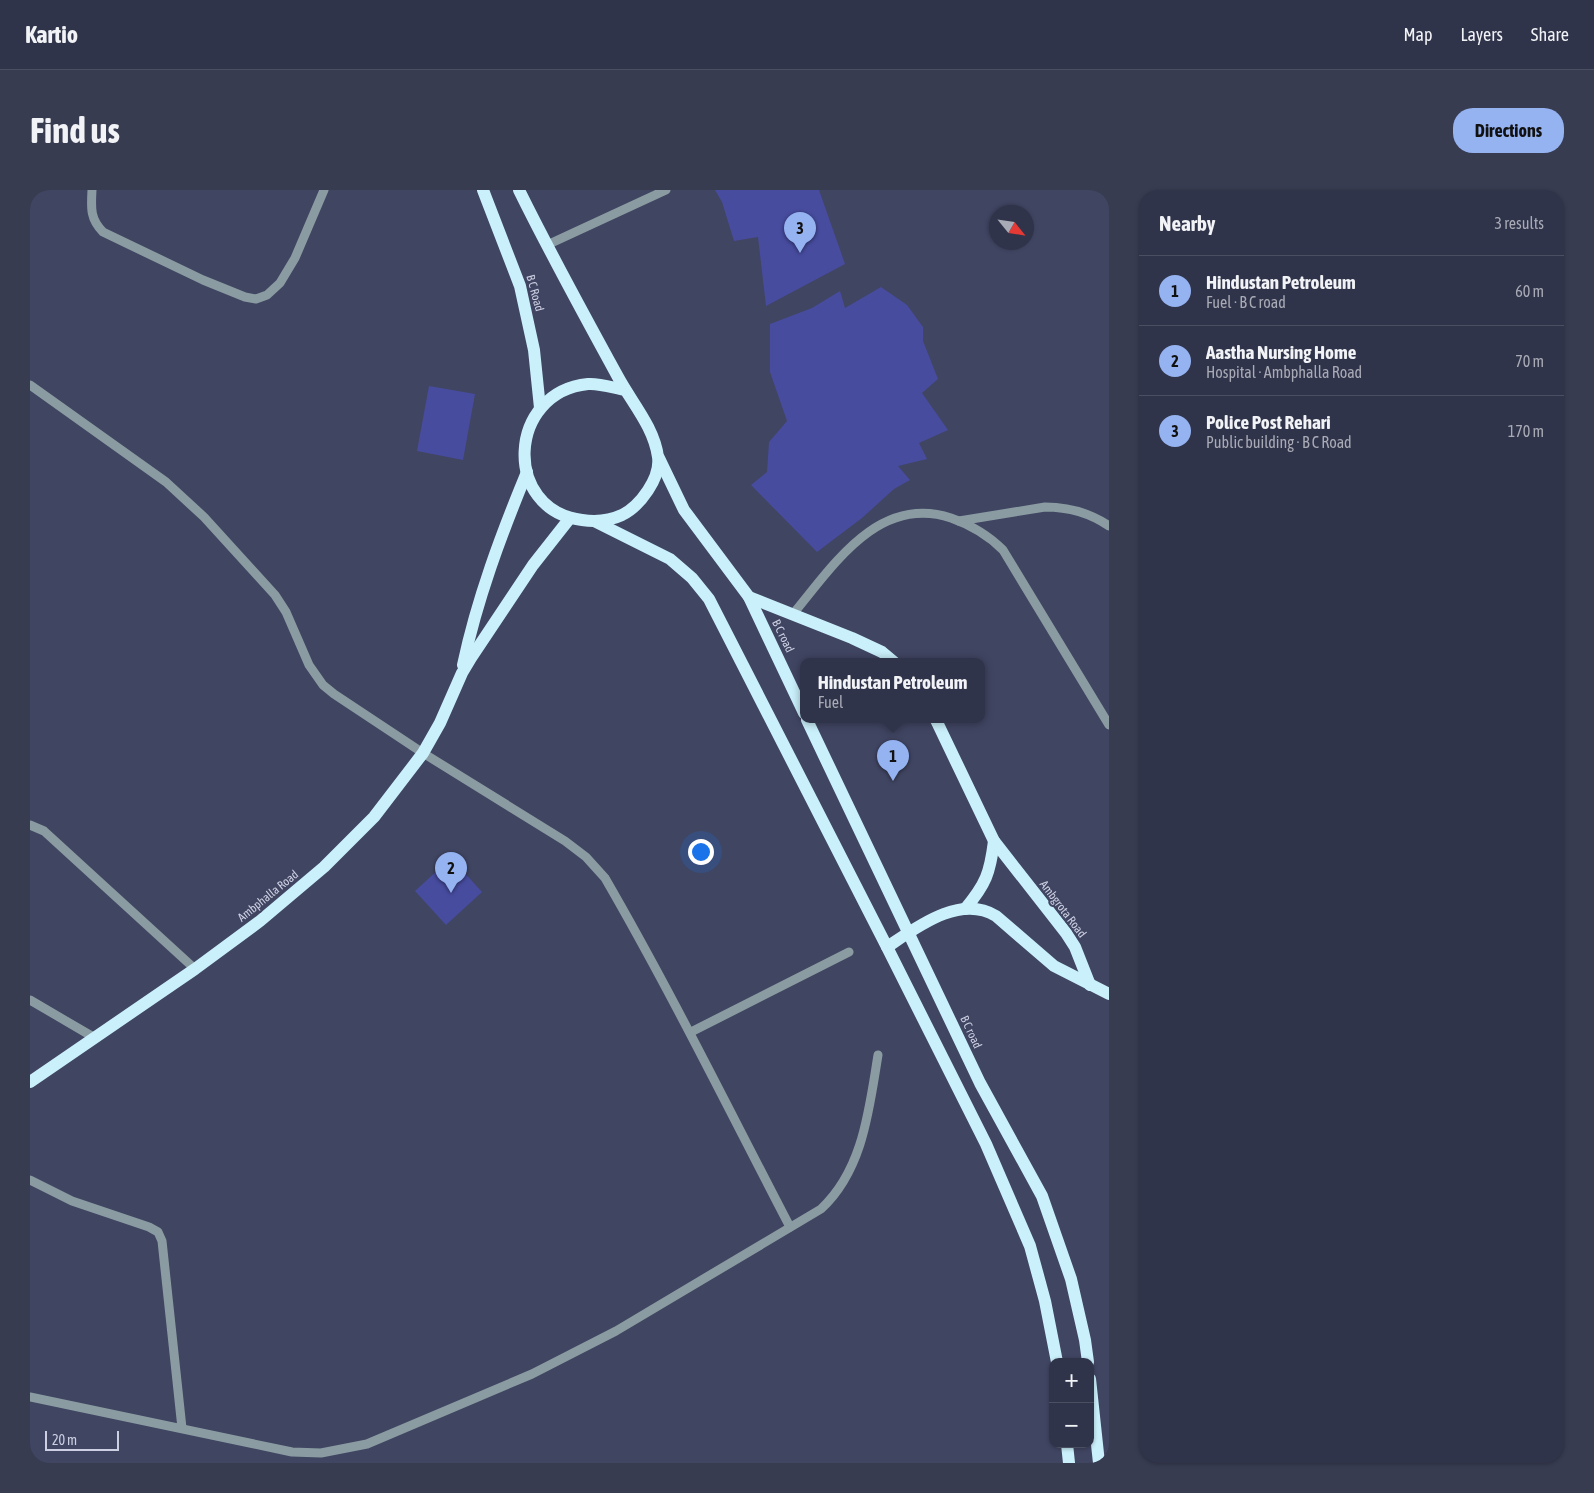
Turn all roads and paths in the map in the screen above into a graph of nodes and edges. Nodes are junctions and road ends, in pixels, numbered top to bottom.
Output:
1 (92, 190) edge
2 (324, 190) edge
3 (483, 190) edge
4 (666, 190) edge
5 (519, 192) edge
6 (547, 245) junction
7 (30, 385) edge
8 (625, 390) junction
9 (540, 408) junction
10 (659, 458) junction
11 (527, 472) junction
12 (570, 518) junction
13 (959, 521) junction
14 (596, 522) junction
15 (1109, 526) edge
16 (749, 597) junction
17 (793, 614) junction
18 (889, 658) edge
19 (462, 673) junction
20 (800, 705) edge
21 (809, 723) edge
22 (937, 723) edge
23 (1109, 725) edge
24 (423, 753) junction
25 (30, 825) edge
26 (994, 841) junction
27 (965, 909) junction
28 (908, 932) junction
29 (887, 947) junction
30 (849, 952) dead end
31 (195, 969) junction
32 (1090, 985) junction
33 (1109, 994) edge
34 (30, 1000) edge
35 (690, 1032) junction
36 (95, 1038) junction
37 (878, 1055) dead end
38 (30, 1082) edge
39 (30, 1180) edge
40 (790, 1227) junction
41 (1057, 1358) edge
42 (1087, 1358) edge
43 (30, 1397) edge
44 (1093, 1403) edge
45 (182, 1428) junction
46 (1067, 1448) edge
47 (1069, 1463) edge
48 (1099, 1463) edge

1 - 2 street
3 - 9 main road, B C Road
4 - 6 street
5 - 6 main road
6 - 8 main road
7 - 24 street
8 - 9 main road
8 - 10 main road
9 - 11 main road
10 - 14 main road
10 - 16 main road, B C road
11 - 12 main road
11 - 19 main road
12 - 14 main road
12 - 19 main road
13 - 15 street
13 - 17 street
13 - 23 street
14 - 29 main road
16 - 17 main road
16 - 20 main road, B C road
17 - 18 main road
19 - 24 main road, Ambphalla Road
21 - 28 main road, B C road
22 - 26 main road, Ambgrota Road
24 - 31 main road, Ambphalla Road
24 - 35 street
25 - 31 street
26 - 27 main road
26 - 32 main road, Ambgrota Road
27 - 28 main road
27 - 32 main road
28 - 29 main road
28 - 42 main road, B C road
29 - 41 main road
30 - 35 street
31 - 36 main road, Ambphalla Road
32 - 33 main road
34 - 36 street
35 - 40 street
36 - 38 main road, Ambphalla Road
37 - 40 street
39 - 45 street
40 - 45 street
43 - 45 street
44 - 48 main road
46 - 47 main road

